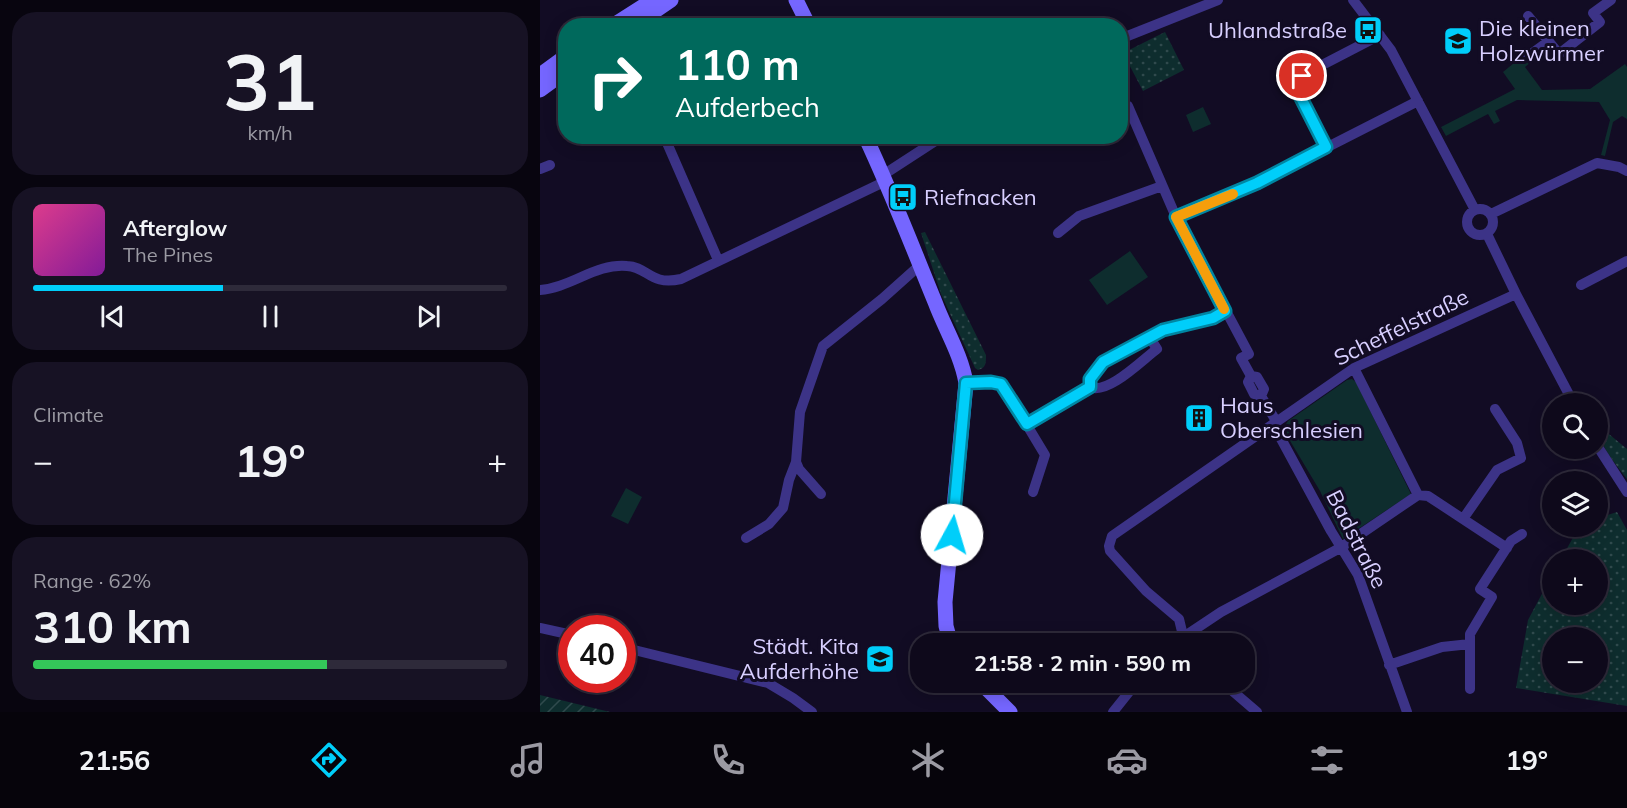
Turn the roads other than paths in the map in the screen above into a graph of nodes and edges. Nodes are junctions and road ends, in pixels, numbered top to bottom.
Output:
1 (652, 0) edge
2 (671, 0) edge
3 (796, 0) edge
4 (1218, 0) edge
5 (1353, 0) edge
6 (1611, 0) edge
7 (1528, 16) dead end
8 (624, 18) edge
9 (645, 18) edge
10 (805, 18) edge
11 (1380, 35) junction
12 (1128, 36) edge
13 (1549, 41) junction
14 (1527, 57) dead end
15 (558, 62) edge
16 (540, 75) edge
17 (558, 76) edge
18 (540, 90) edge
19 (1418, 100) junction
20 (1128, 106) dead end
21 (667, 144) edge
22 (869, 144) edge
23 (932, 144) edge
24 (1326, 147) junction
25 (1627, 171) edge
26 (884, 178) junction
27 (1162, 186) junction
28 (1475, 210) junction
29 (1491, 214) junction
30 (1176, 217) junction
31 (1058, 232) dead end
32 (1488, 234) junction
33 (718, 260) junction
34 (1627, 261) edge
35 (920, 265) junction
36 (1581, 285) dead end
37 (540, 290) edge
38 (1516, 294) junction
39 (1225, 311) junction
40 (1150, 338) junction
41 (1354, 369) junction
42 (966, 383) junction
43 (1090, 387) junction
44 (1568, 393) edge
45 (1495, 409) dead end
46 (1274, 423) junction
47 (1027, 424) junction
48 (1606, 459) edge
49 (796, 462) junction
50 (1033, 492) dead end
51 (1627, 492) edge
52 (822, 494) dead end
53 (1418, 495) junction
54 (1464, 519) junction
55 (1522, 534) dead end
56 (746, 538) dead end
57 (1340, 548) junction
58 (1507, 548) junction
59 (540, 628) edge
60 (558, 632) edge
61 (948, 633) edge
62 (1182, 633) edge
63 (1192, 633) edge
64 (1470, 644) junction
65 (636, 650) edge
66 (1389, 664) junction
67 (1470, 689) dead end
68 (991, 693) edge
69 (1128, 693) edge
70 (1235, 693) edge
71 (812, 712) edge
72 (1010, 712) edge
73 (1113, 712) edge
74 (1257, 712) edge
75 (1407, 712) edge

1 - 8 street
2 - 9 street
3 - 10 street
4 - 12 street
5 - 11 street
6 - 13 street
7 - 13 street
11 - 19 street
11 - 24 street
13 - 14 street
15 - 16 street
17 - 18 street
19 - 24 street
19 - 28 street
20 - 27 street, Badstraße
21 - 33 street
22 - 26 street
23 - 26 street
24 - 30 street
25 - 29 street
26 - 33 street
26 - 35 street
27 - 30 street, Badstraße
27 - 31 street
28 - 29 street
28 - 32 street
29 - 32 street
30 - 39 street, Badstraße
32 - 38 street
33 - 37 street
34 - 36 street
35 - 42 street
35 - 49 street
38 - 41 street, Scheffelstraße
38 - 44 street
39 - 40 street
39 - 46 street, Badstraße
40 - 43 street
40 - 43 street
41 - 46 street, Scheffelstraße
41 - 53 street
42 - 47 street
42 - 61 street
43 - 47 street
45 - 54 street
46 - 57 street, Badstraße
46 - 62 street, Scheffelstraße
47 - 50 street
48 - 51 street
49 - 52 street
49 - 56 street
53 - 54 street
53 - 57 street
54 - 58 street
55 - 58 street
57 - 63 street
57 - 66 street, Badstraße
58 - 64 street
59 - 60 street
64 - 66 street
64 - 67 street
65 - 71 street
66 - 75 street, Badstraße
68 - 72 street
69 - 73 street
70 - 74 street

